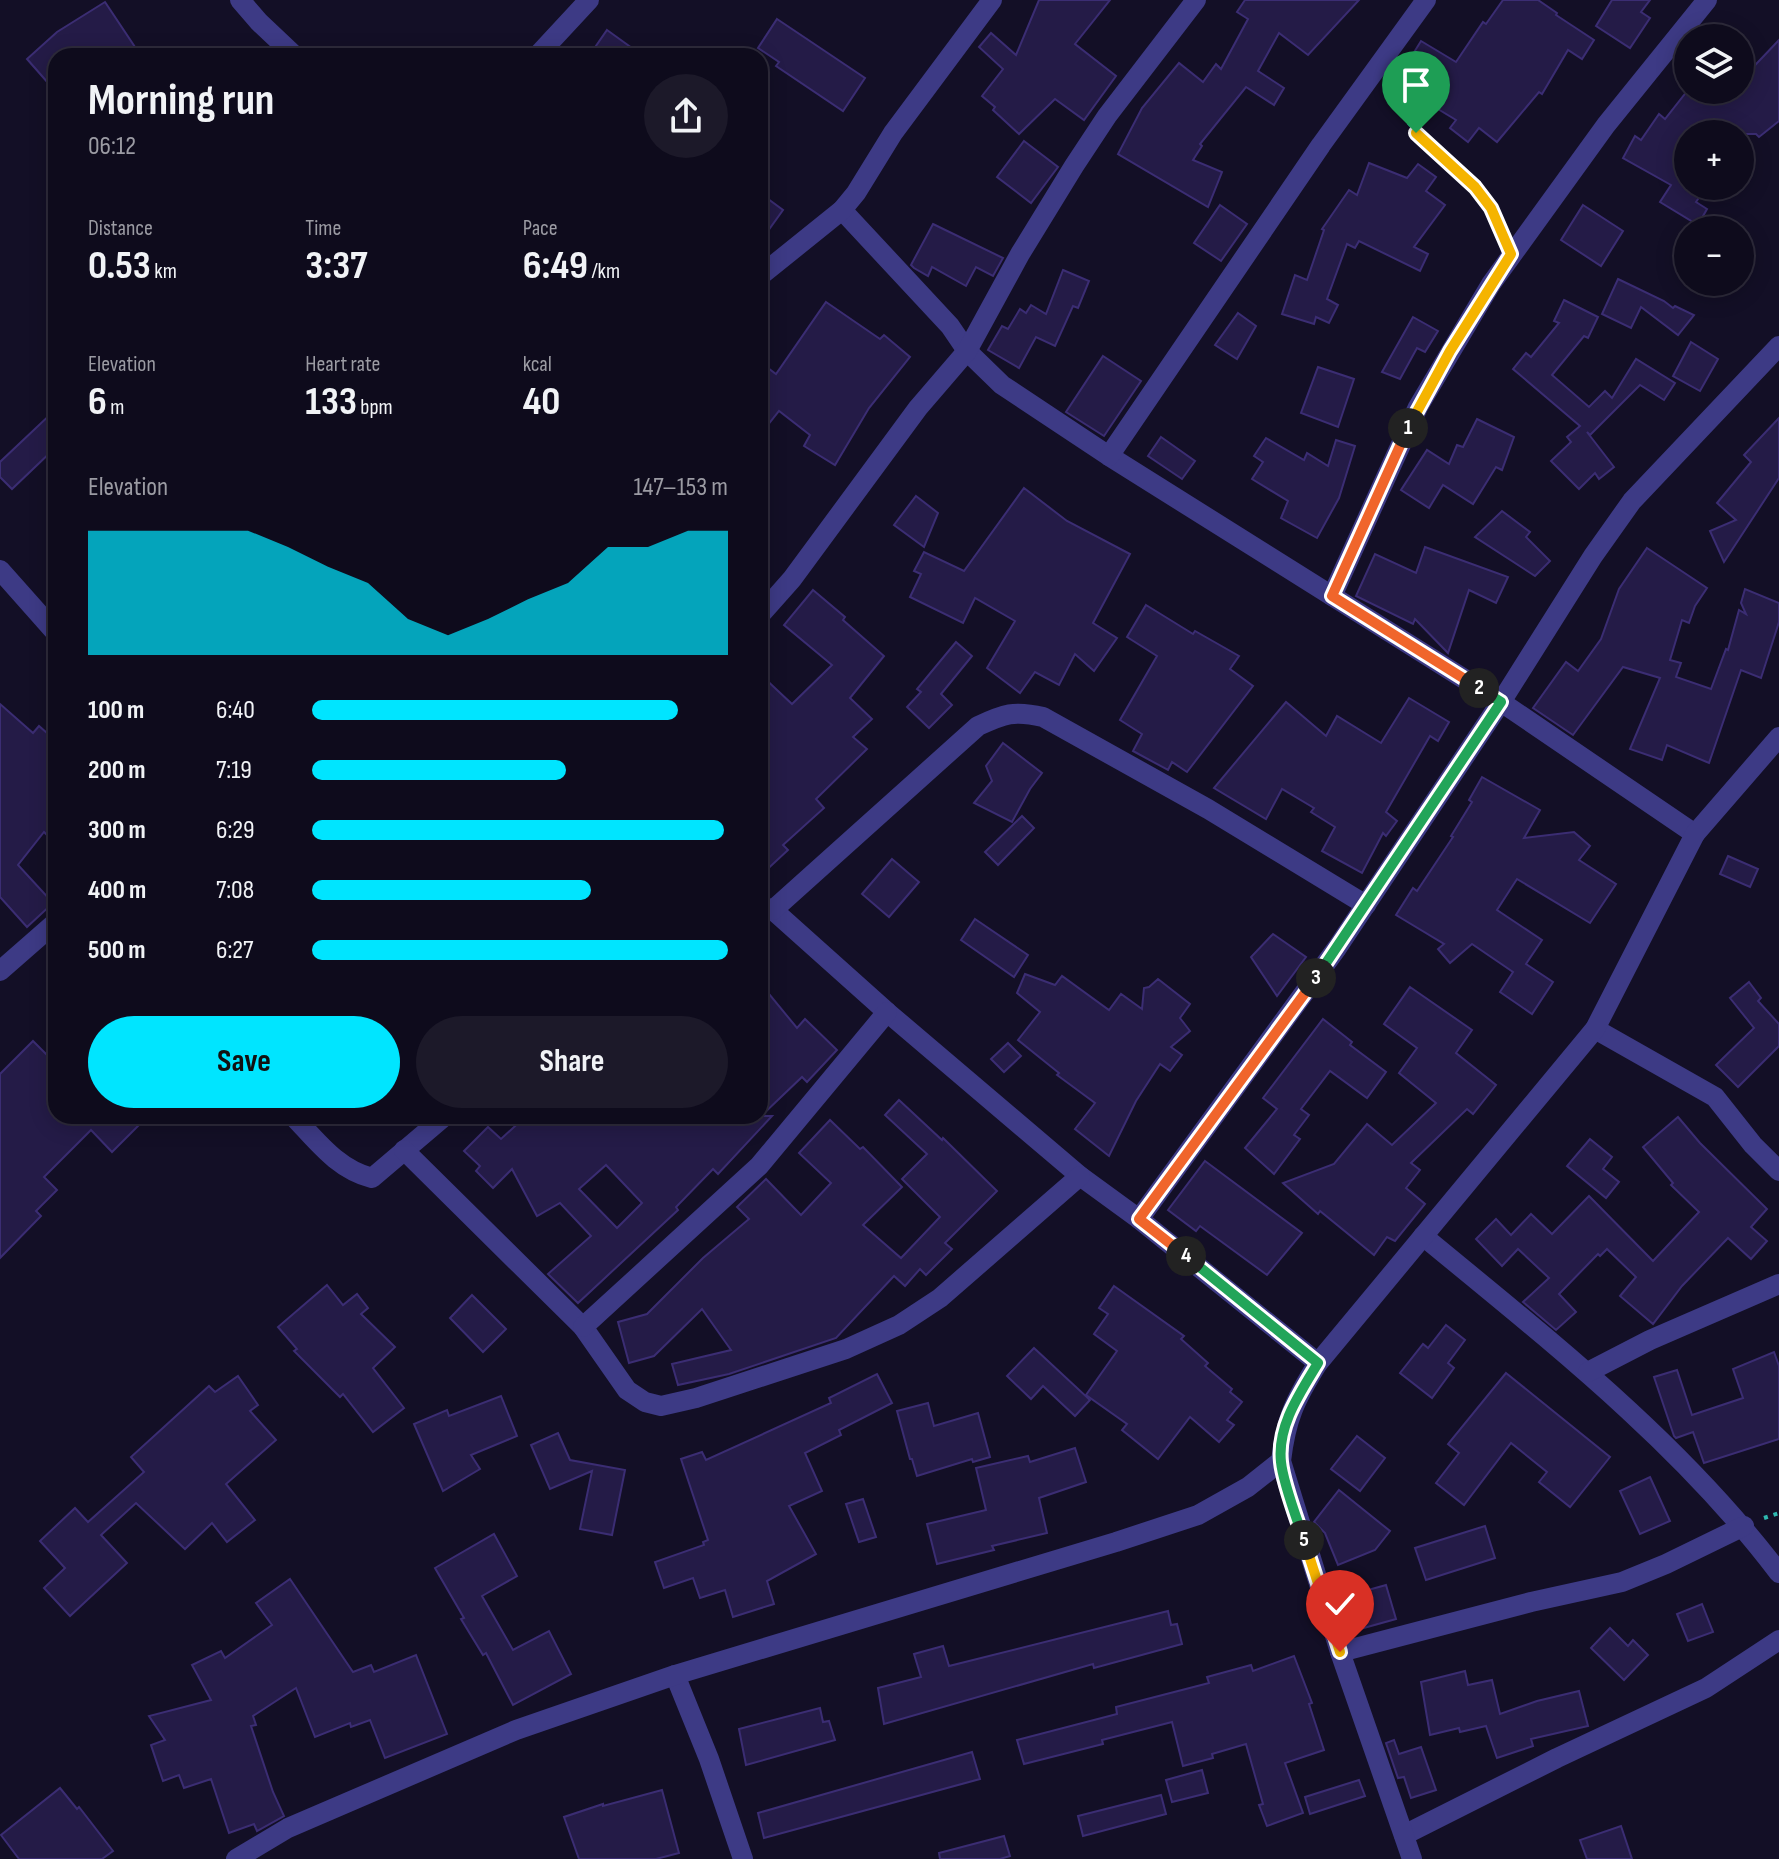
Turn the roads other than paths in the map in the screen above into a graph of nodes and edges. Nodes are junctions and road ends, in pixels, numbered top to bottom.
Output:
1 (240, 0) edge
2 (589, 0) edge
3 (992, 0) edge
4 (1196, 0) edge
5 (1426, 0) edge
6 (1707, 0) edge
7 (287, 48) edge
8 (544, 48) edge
9 (842, 210) junction
10 (768, 270) edge
11 (1779, 346) edge
12 (967, 351) junction
13 (1109, 456) junction
14 (0, 570) edge
15 (1332, 596) junction
16 (768, 606) edge
17 (48, 624) edge
18 (1501, 702) junction
19 (1779, 737) edge
20 (1695, 834) junction
21 (768, 905) edge
22 (1366, 905) junction
23 (768, 909) edge
24 (48, 929) edge
25 (0, 971) edge
26 (887, 1012) junction
27 (1595, 1029) junction
28 (301, 1124) edge
29 (435, 1124) edge
30 (404, 1150) junction
31 (1779, 1171) edge
32 (1080, 1176) junction
33 (1139, 1219) junction
34 (1423, 1236) junction
35 (1779, 1284) edge
36 (583, 1327) junction
37 (1318, 1363) junction
38 (1588, 1372) junction
39 (1281, 1461) junction
40 (1744, 1526) junction
41 (1779, 1573) edge
42 (1779, 1640) edge
43 (1340, 1652) junction
44 (675, 1675) junction
45 (1404, 1835) junction
46 (236, 1859) edge
47 (743, 1859) edge
48 (1412, 1859) edge

1 - 7 street
2 - 8 street
3 - 9 street
4 - 12 street
5 - 13 street
6 - 15 street
9 - 10 street
9 - 12 street
11 - 18 street
12 - 13 street
12 - 16 street
13 - 15 street
14 - 17 street
15 - 18 street
18 - 20 street
18 - 22 street
19 - 20 street
20 - 27 street
21 - 22 street
22 - 33 street
23 - 26 street
24 - 25 street
26 - 32 street
26 - 36 street
27 - 31 street
27 - 34 street
28 - 30 street
29 - 30 street
30 - 36 street
32 - 33 street
32 - 36 street
33 - 37 street
34 - 37 street
34 - 38 street
35 - 38 street
37 - 39 street
38 - 40 street
39 - 43 street
39 - 44 street
40 - 41 street
40 - 43 street
42 - 45 street
43 - 45 street
44 - 46 street
44 - 47 street
45 - 48 street

